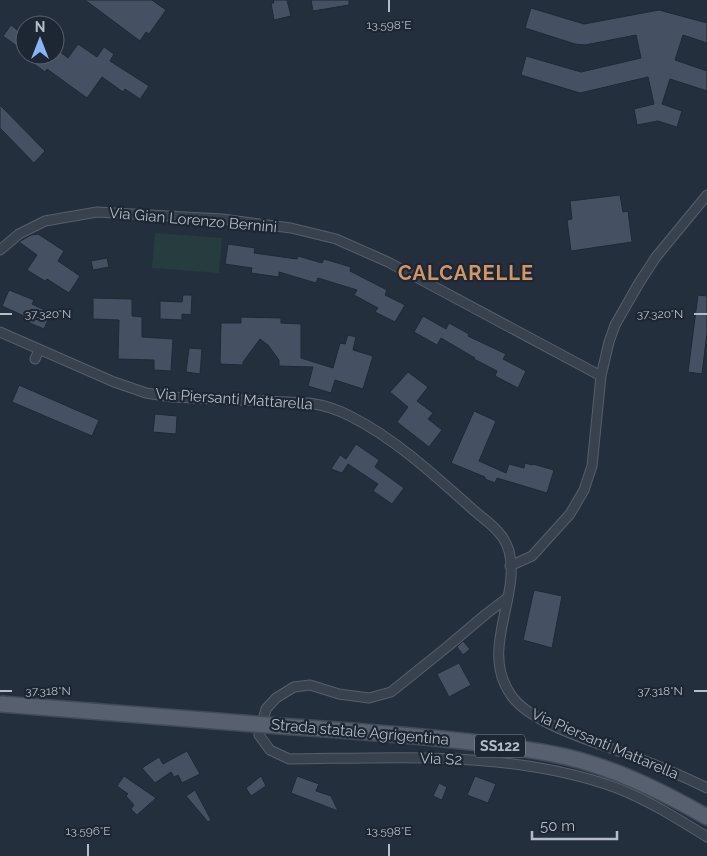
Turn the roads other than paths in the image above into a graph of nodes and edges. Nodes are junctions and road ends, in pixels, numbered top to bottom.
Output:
1 (707, 195) edge
2 (0, 250) edge
3 (0, 332) edge
4 (39, 350) junction
5 (35, 360) dead end
6 (602, 376) junction
7 (510, 566) junction
8 (507, 598) junction
9 (0, 704) edge
10 (707, 788) edge
11 (707, 817) edge
12 (707, 837) edge

1 - 6 street
2 - 6 street, Via Gian Lorenzo Bernini
3 - 4 street, Via Piersanti Mattarella
4 - 5 street
4 - 7 street, Via Piersanti Mattarella
6 - 7 street
7 - 8 street, Via Piersanti Mattarella
8 - 10 street, Via Piersanti Mattarella
8 - 12 street, Via S2
9 - 11 main road, Strada statale Agrigentina / SS122, bridge

